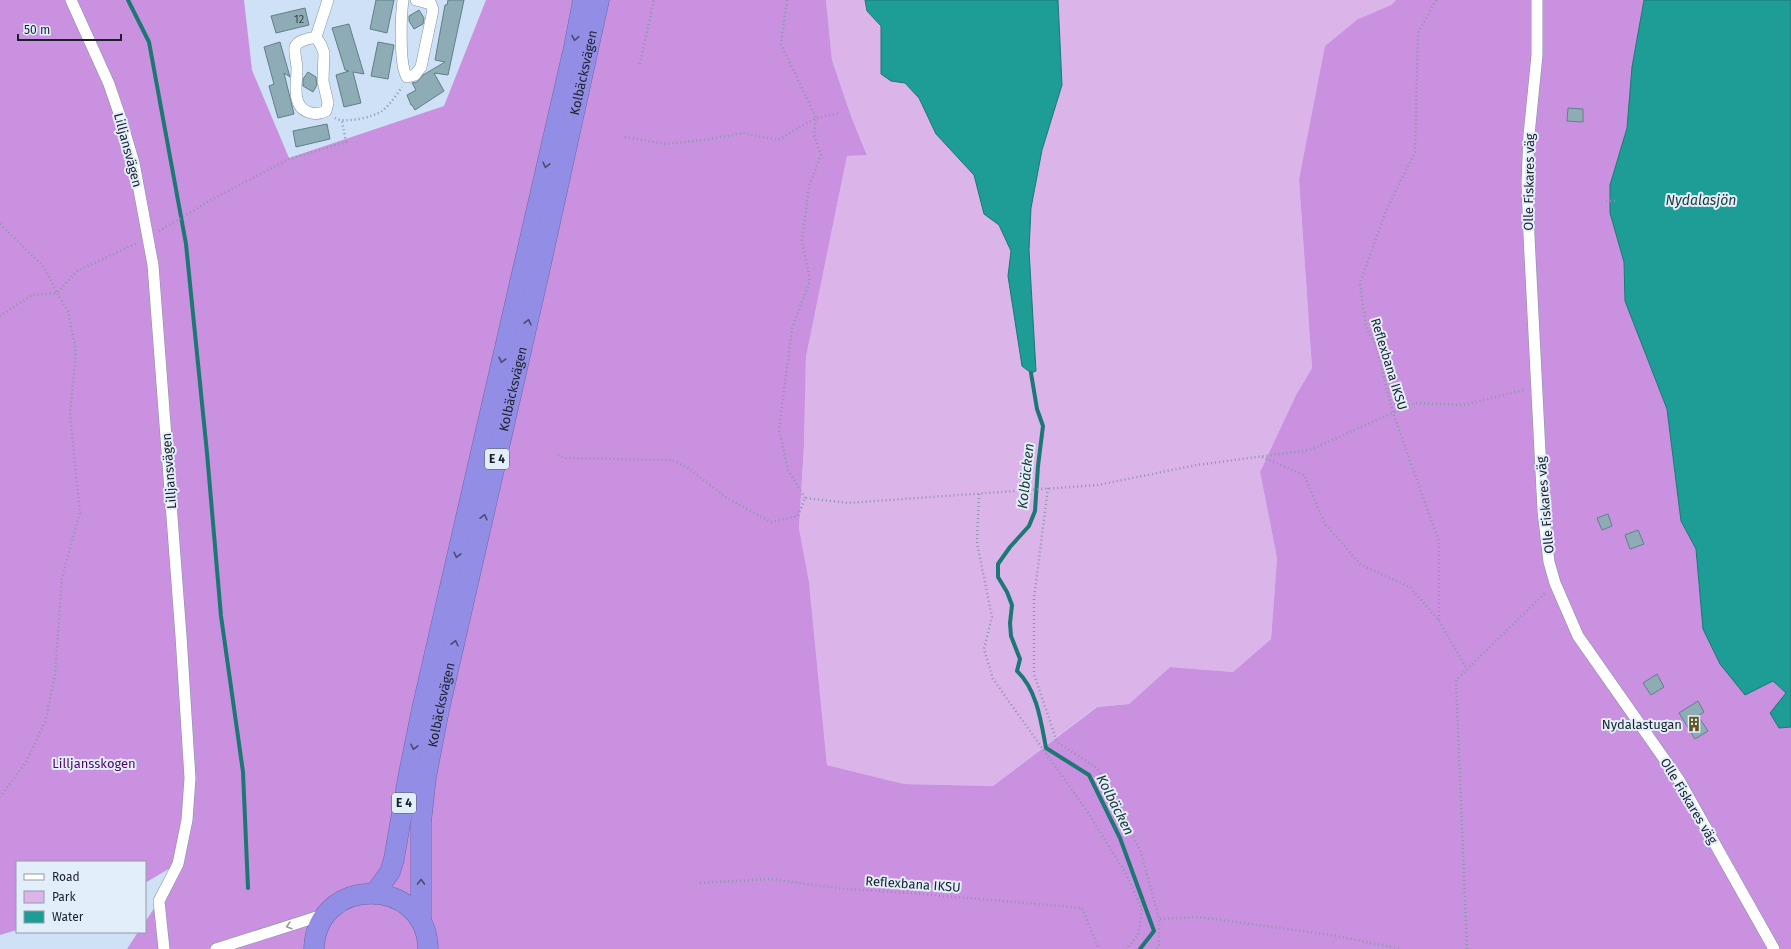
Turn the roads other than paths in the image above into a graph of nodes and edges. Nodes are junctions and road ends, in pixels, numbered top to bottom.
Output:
1 (71, 0) edge
2 (328, 0) edge
3 (403, 0) edge
4 (416, 0) edge
5 (583, 0) edge
6 (599, 0) edge
7 (1537, 0) edge
8 (316, 37) junction
9 (375, 893) junction
10 (326, 914) junction
11 (421, 921) junction
12 (164, 949) edge
13 (216, 949) edge
14 (314, 949) edge
15 (428, 949) edge
16 (1774, 949) edge

1 - 12 street, Lilljansvägen
2 - 8 street
3 - 4 street
5 -> 9 highway, Kolbäcksvägen / E 4
11 -> 6 highway, Kolbäcksvägen / E 4
7 - 16 street, Olle Fiskares väg
8 - 8 street
9 - 10 highway, E 4
9 - 11 highway, E 4
10 -> 13 street
10 - 14 highway, E 4
11 - 15 highway, E 4

